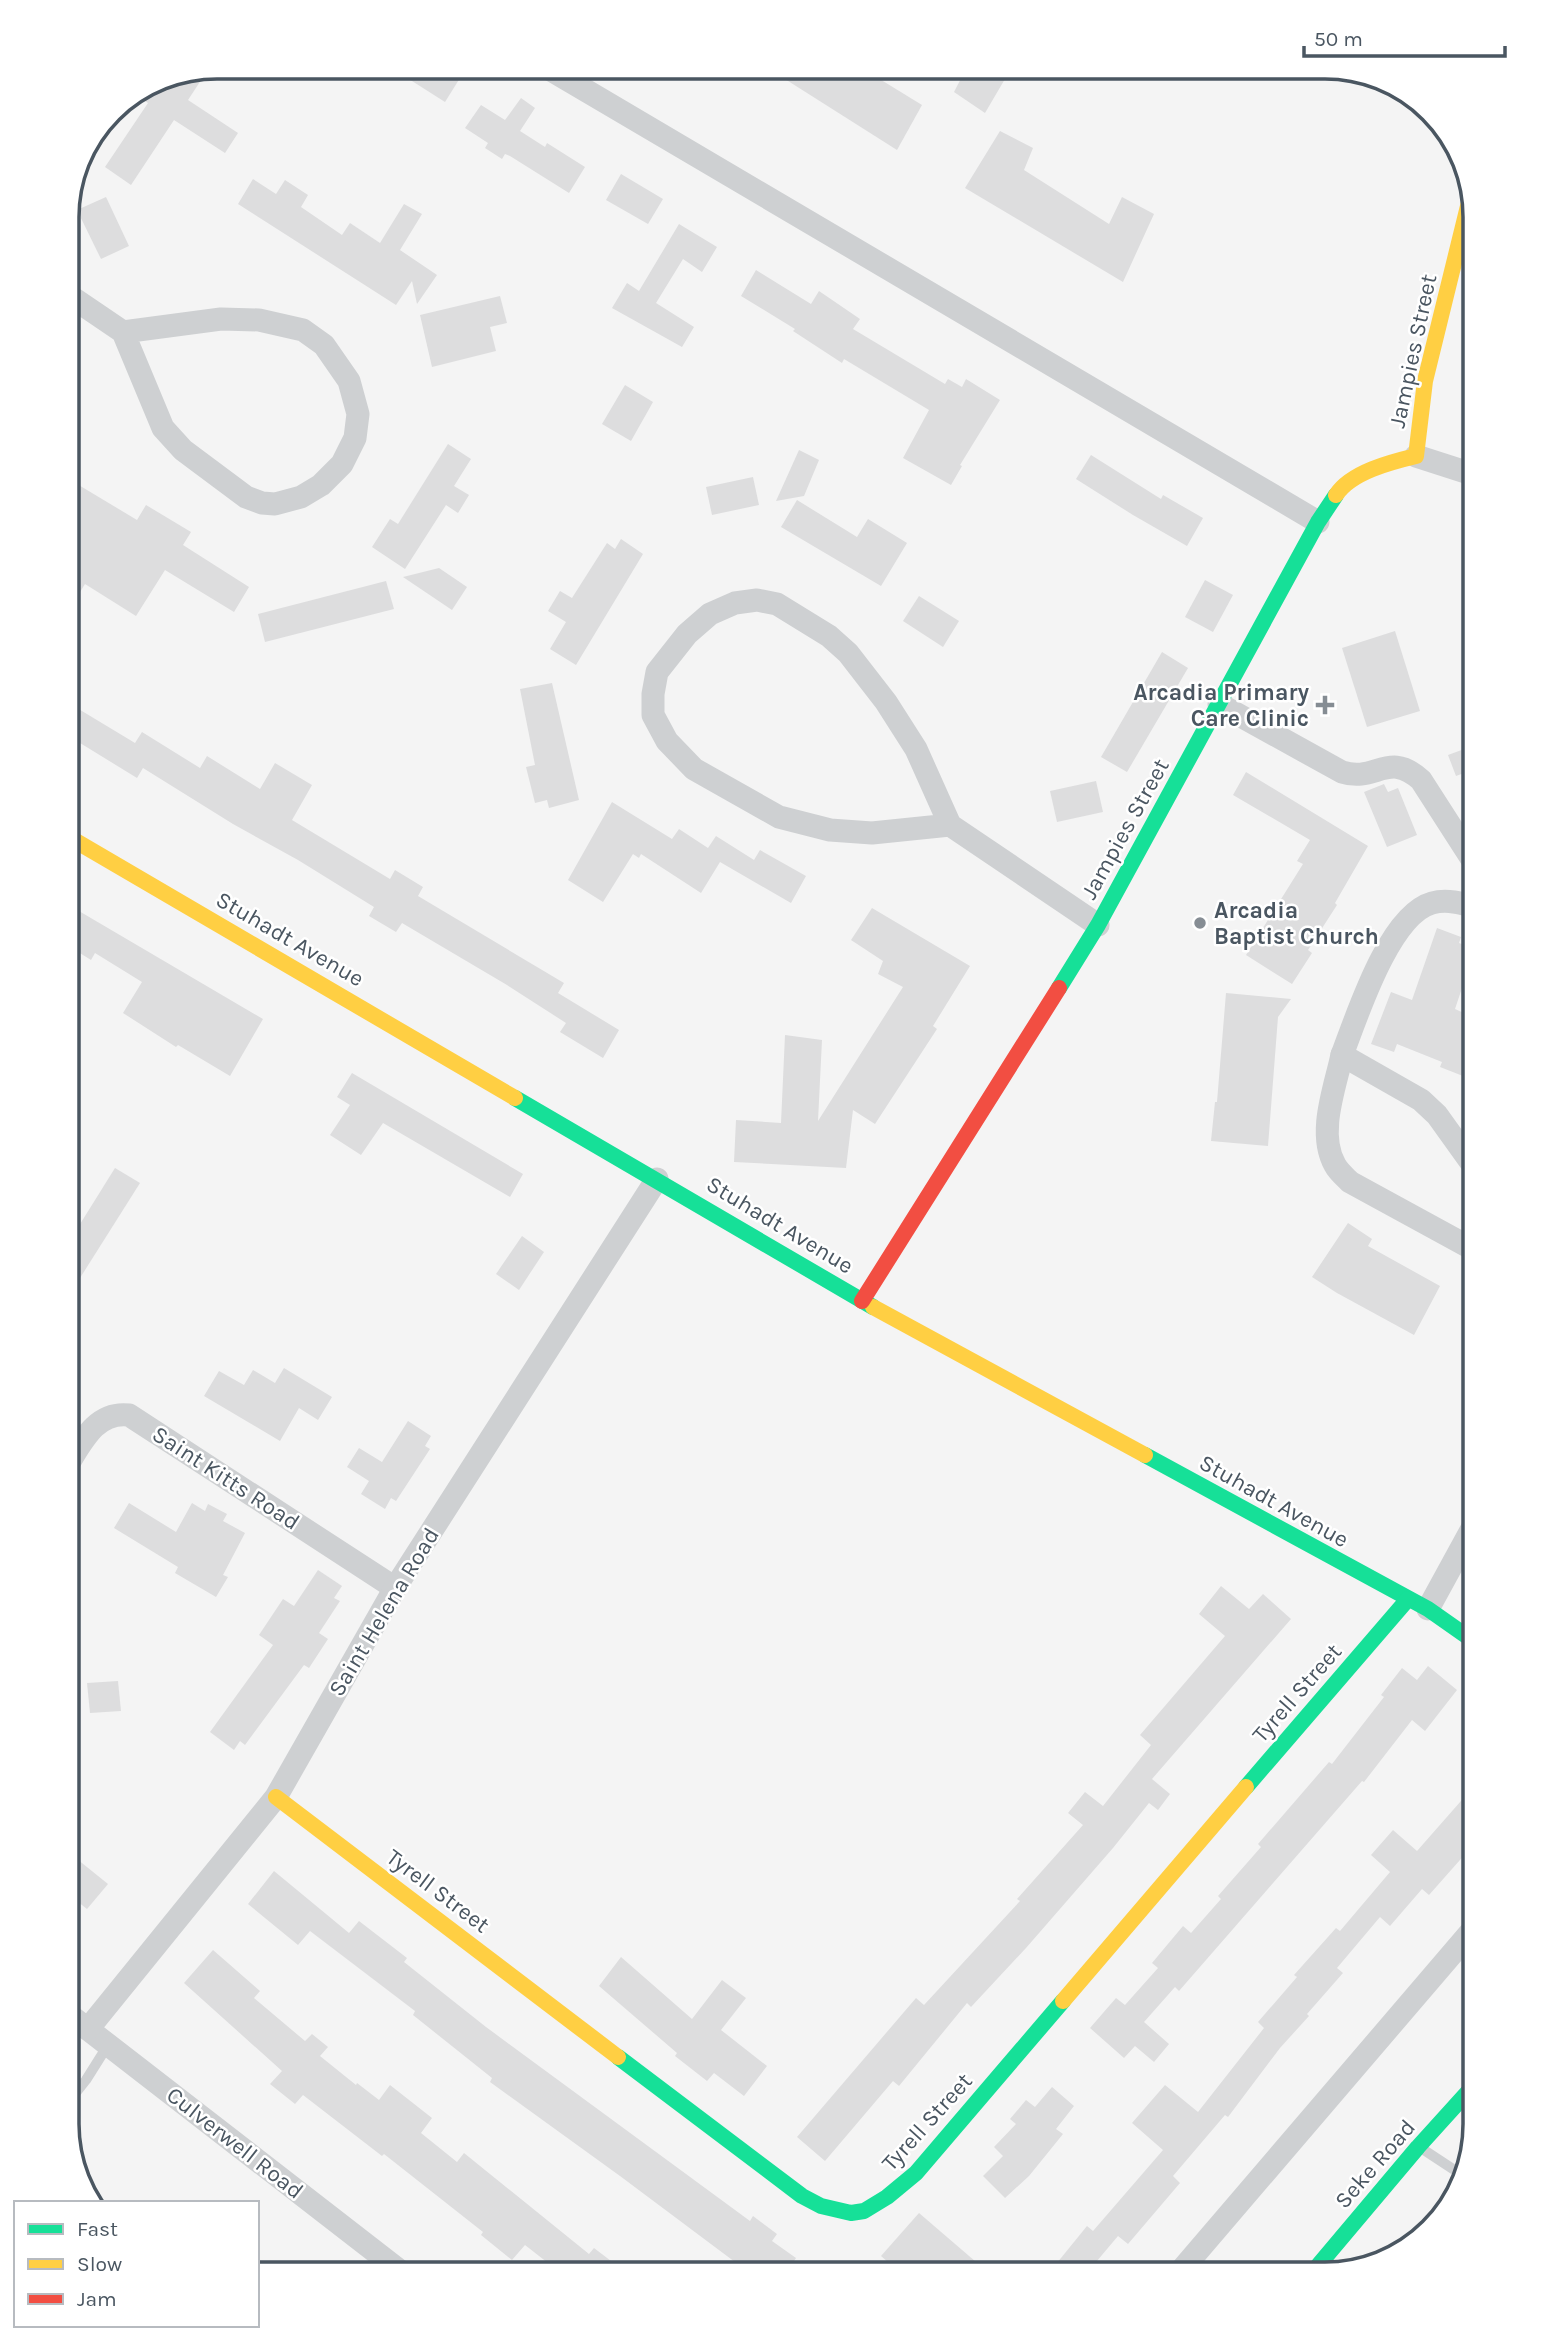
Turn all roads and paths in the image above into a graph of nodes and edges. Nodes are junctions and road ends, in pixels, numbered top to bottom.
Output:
1 (566, 79) edge
2 (1463, 226) edge
3 (79, 302) edge
4 (123, 332) junction
5 (1416, 456) junction
6 (1463, 471) edge
7 (1318, 522) junction
8 (1219, 705) junction
9 (950, 825) junction
10 (79, 843) edge
11 (1463, 845) edge
12 (1463, 904) edge
13 (1098, 925) junction
14 (1342, 1055) junction
15 (1463, 1151) edge
16 (657, 1179) junction
17 (1463, 1244) edge
18 (862, 1301) junction
19 (79, 1447) edge
20 (1463, 1540) edge
21 (395, 1588) junction
22 (1418, 1604) junction
23 (1463, 1634) edge
24 (276, 1797) junction
25 (1463, 1941) edge
26 (79, 2022) edge
27 (89, 2029) junction
28 (108, 2045) junction
29 (79, 2088) edge
30 (1463, 2098) edge
31 (1419, 2147) junction
32 (1455, 2171) edge
33 (388, 2262) edge
34 (1188, 2262) edge
35 (1321, 2262) edge

1 - 7 street
2 - 5 street, Jampies Street
3 - 4 street
4 - 4 street
5 - 6 street
5 - 7 street, Jampies Street
7 - 8 street, Jampies Street
8 - 11 street
8 - 13 street, Jampies Street
9 - 9 street
9 - 13 street
10 - 16 street, Stuhadt Avenue
12 - 14 street
13 - 18 street, Jampies Street
14 - 15 street
14 - 17 street
16 - 18 street, Stuhadt Avenue
16 - 21 street, Saint Helena Road
18 - 22 street, Stuhadt Avenue
19 - 21 street, Saint Kitts Road
20 - 22 street
21 - 24 street, Saint Helena Road
22 - 23 street, Stuhadt Avenue
22 - 24 street, Tyrell Street
24 - 27 street, Saint Helena Road
25 - 34 street
26 - 27 street, Culverwell Road
27 - 28 street, Culverwell Road
28 - 29 lane
28 - 33 street, Culverwell Road
30 - 31 street, Seke Road
31 - 32 lane
31 - 35 street, Seke Road

